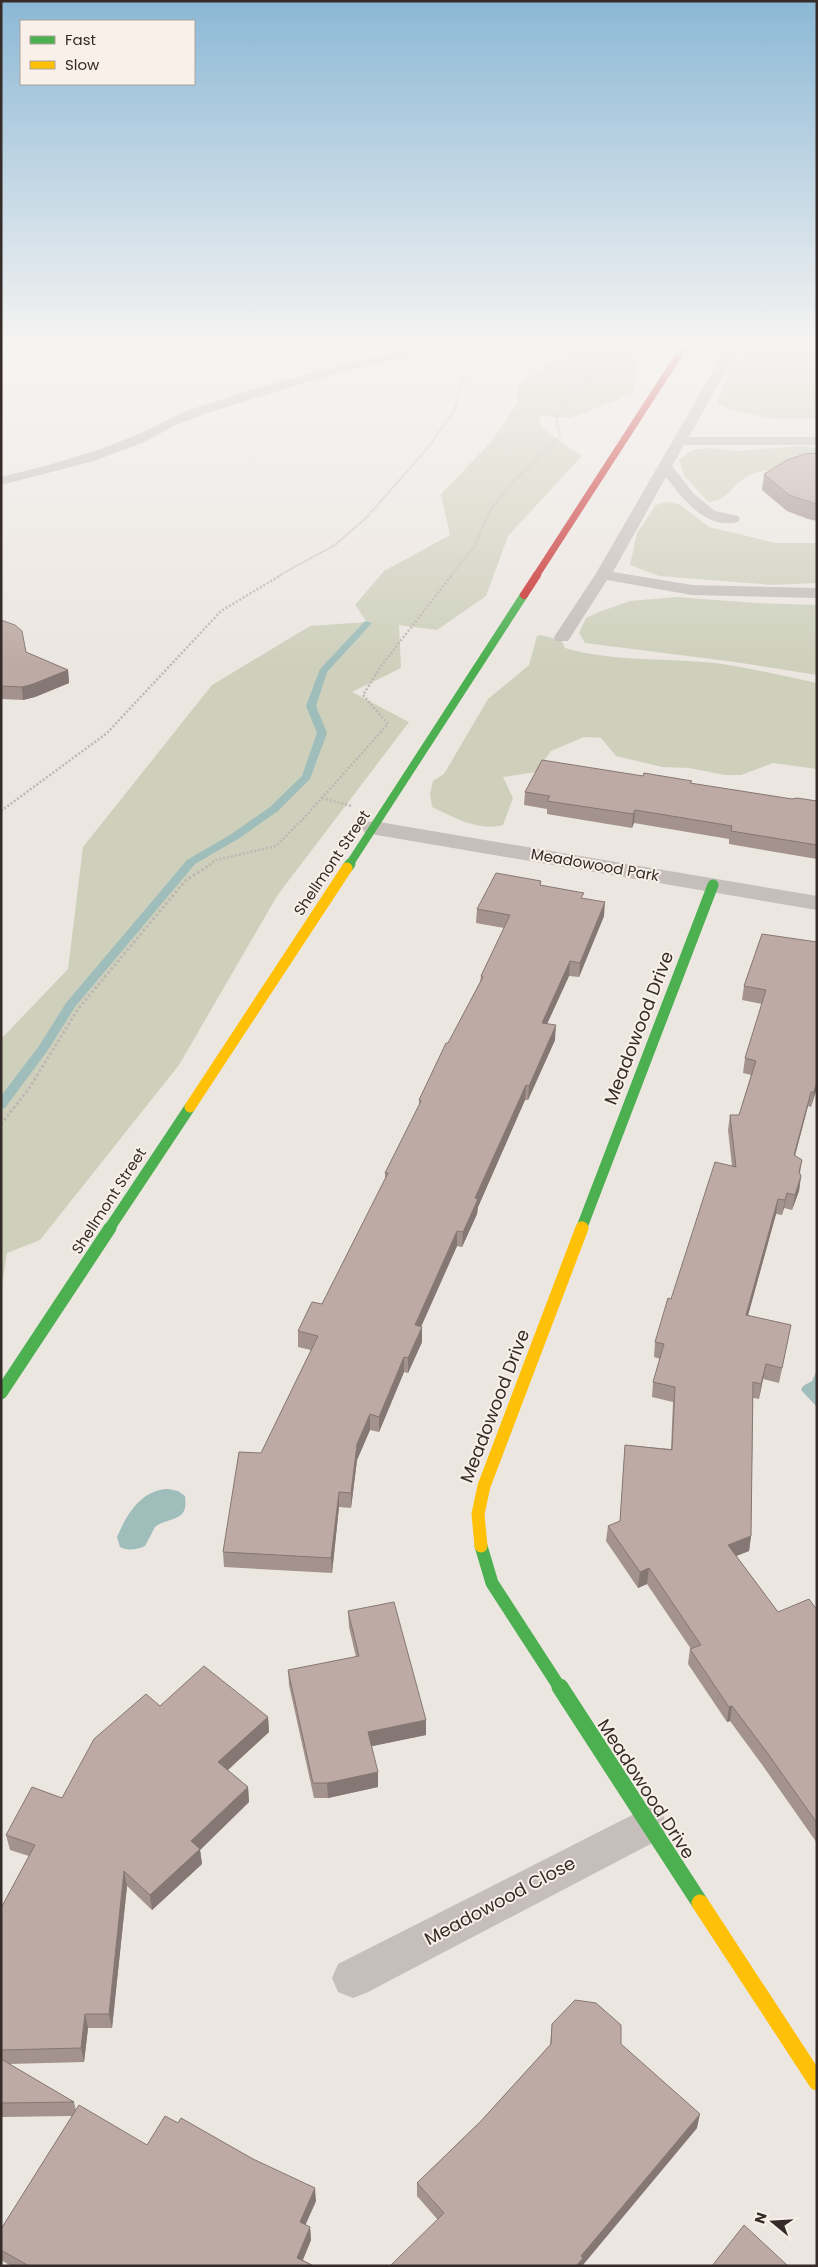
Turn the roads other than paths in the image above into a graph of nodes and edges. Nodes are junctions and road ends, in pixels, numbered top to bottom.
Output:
1 (103, 453) edge
2 (616, 453) edge
3 (673, 453) edge
4 (665, 467) junction
5 (1, 480) edge
6 (733, 519) dead end
7 (603, 575) junction
8 (817, 593) edge
9 (562, 637) dead end
10 (373, 828) junction
11 (713, 885) junction
12 (817, 903) edge
13 (1, 1393) edge
14 (648, 1825) junction
15 (353, 1978) dead end
16 (817, 2082) edge

1 - 5 lane
2 - 10 street, Shellmont Street
3 - 4 lane
4 - 6 lane
4 - 7 lane
7 - 8 lane
7 - 9 lane
10 - 11 street, Meadowood Park
10 - 13 street, Shellmont Street
11 - 12 street, Meadowood Park
11 - 14 street, Meadowood Drive
14 - 15 street, Meadowood Close
14 - 16 street, Meadowood Drive

